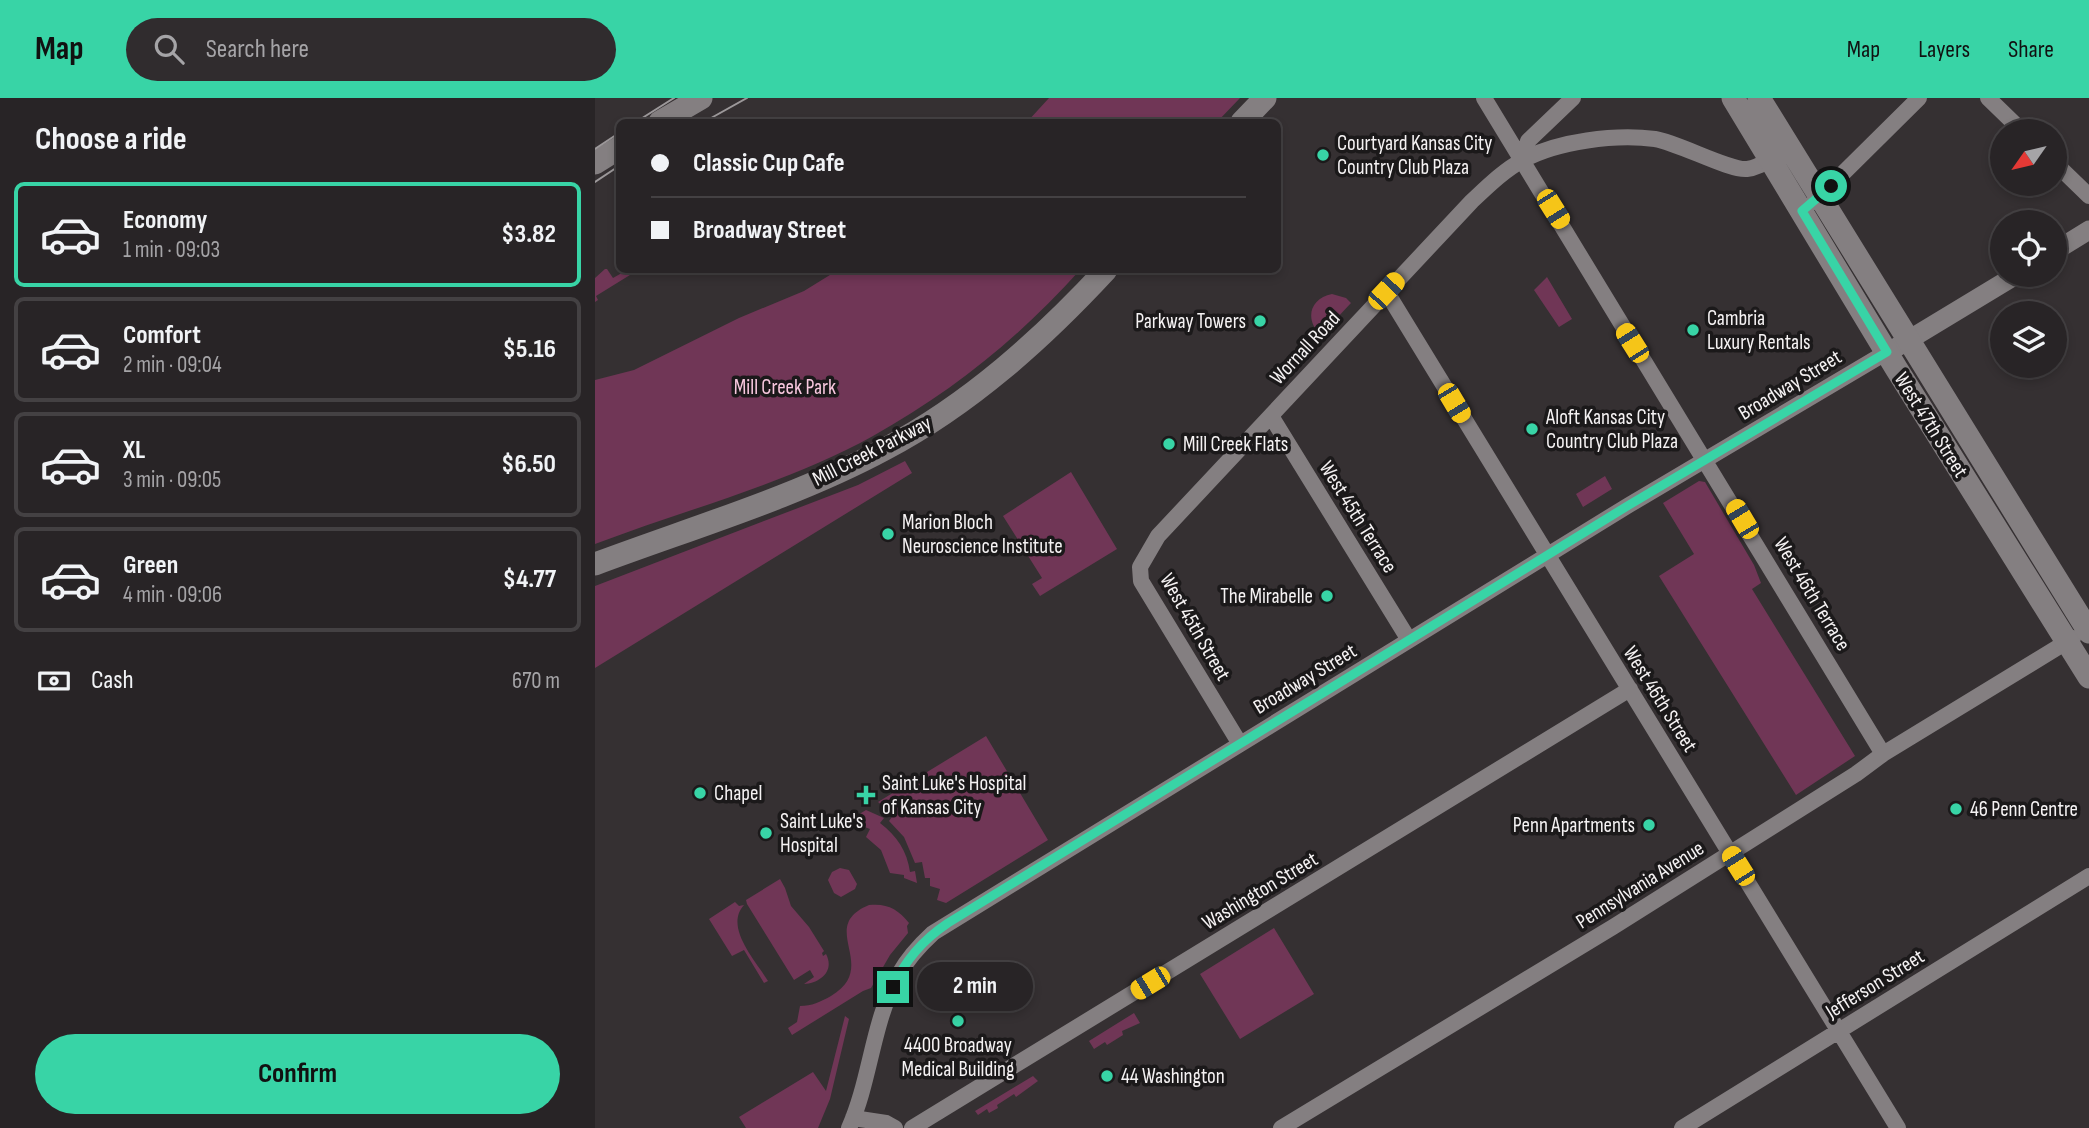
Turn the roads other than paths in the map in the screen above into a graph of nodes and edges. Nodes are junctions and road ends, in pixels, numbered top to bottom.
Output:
1 (701, 98) edge
2 (1265, 98) edge
3 (1484, 98) edge
4 (1573, 98) edge
5 (1733, 98) edge
6 (1759, 98) edge
7 (1919, 98) edge
8 (1988, 98) edge
9 (665, 119) edge
10 (1245, 119) edge
11 (2010, 119) edge
12 (616, 150) edge
13 (1780, 154) junction
14 (1523, 160) junction
15 (595, 163) edge
16 (2067, 175) edge
17 (2089, 196) edge
18 (1811, 204) junction
19 (2089, 230) edge
20 (2067, 244) edge
21 (1104, 273) edge
22 (1996, 287) edge
23 (1386, 291) junction
24 (1909, 340) junction
25 (1887, 352) junction
26 (1271, 416) junction
27 (1927, 417) junction
28 (1965, 430) junction
29 (1949, 454) junction
30 (1706, 459) junction
31 (1987, 467) junction
32 (1547, 555) junction
33 (595, 564) edge
34 (1140, 567) joint
35 (2088, 630) edge
36 (1409, 640) junction
37 (2066, 642) junction
38 (2089, 677) edge
39 (1630, 689) junction
40 (1240, 744) junction
41 (1883, 754) junction
42 (1730, 853) junction
43 (2089, 876) edge
44 (1839, 1031) junction
45 (851, 1123) edge
46 (895, 1128) edge
47 (912, 1128) edge
48 (1281, 1128) edge
49 (1682, 1128) edge
50 (1898, 1128) edge

1 - 9 main road
2 - 10 main road
3 - 14 street, West 46th Terrace
4 - 14 street
5 - 13 main road, West 47th Street
6 - 13 main road, West 47th Street
7 - 18 street
8 - 11 street
12 - 15 main road
13 - 14 street, Wornall Road
13 - 18 main road, West 47th Street
14 - 23 street, Wornall Road
14 - 30 street, West 46th Terrace
16 - 17 street
18 - 24 main road, West 47th Street
18 - 25 main road, West 47th Street
19 - 20 street
21 - 33 main road, Mill Creek Parkway
22 - 24 street
23 - 26 street, Wornall Road
23 - 32 street, West 46th Street
24 - 25 street
24 - 28 main road, West 47th Street
25 - 27 main road, West 47th Street
25 - 30 street, Broadway Street
26 - 34 street, Wornall Road
26 - 36 street, West 45th Terrace
27 - 28 main road
27 - 29 main road, West 47th Street
28 - 31 main road, West 47th Street
29 - 31 main road
29 - 37 main road, West 47th Street
30 - 32 street, Broadway Street
30 - 41 street, West 46th Terrace
31 - 35 main road, West 47th Street
32 - 36 street, Broadway Street
32 - 39 street, West 46th Street
34 - 40 street, West 45th Street
35 - 37 street, Pennsylvania Avenue
36 - 40 street, Broadway Street
37 - 38 main road, West 47th Street
37 - 41 street, Pennsylvania Avenue
39 - 42 street, West 46th Street
39 - 47 street, Washington Street
40 - 45 street, Broadway Street
41 - 42 street, Pennsylvania Avenue
42 - 44 street, West 46th Street
42 - 48 street, Pennsylvania Avenue
43 - 44 street, Jefferson Street
44 - 49 street, Jefferson Street
44 - 50 street, West 46th Street
45 - 46 street

